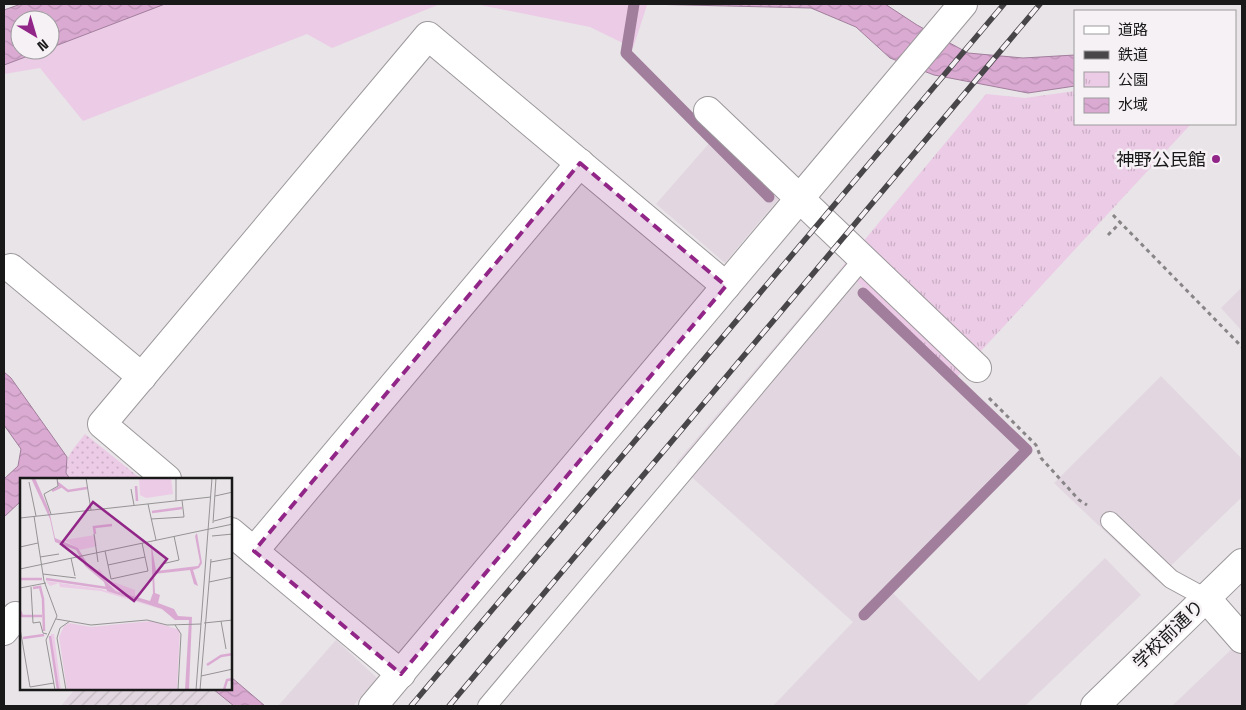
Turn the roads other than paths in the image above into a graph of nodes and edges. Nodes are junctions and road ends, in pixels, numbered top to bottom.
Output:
1 (963, 4) edge
2 (708, 111) dead end
3 (580, 163) junction
4 (800, 198) junction
5 (863, 260) junction
6 (11, 268) dead end
7 (726, 286) junction
8 (977, 368) road end
9 (142, 377) junction
10 (167, 478) edge
11 (1110, 521) road end
12 (232, 533) edge
13 (254, 551) junction
14 (1242, 563) edge
15 (1206, 598) junction
16 (1242, 639) edge
17 (401, 674) junction
18 (373, 706) edge
19 (487, 706) edge
20 (1095, 706) edge

1 - 4 street
2 - 4 street
3 - 7 street
3 - 9 street
3 - 13 street
4 - 5 street
4 - 7 street
5 - 8 street
5 - 19 lane
6 - 9 street
7 - 17 street
9 - 10 street
11 - 15 lane
12 - 13 street
13 - 17 street
14 - 15 street, 学校前通り
15 - 16 street
15 - 20 street, 学校前通り
17 - 18 street

